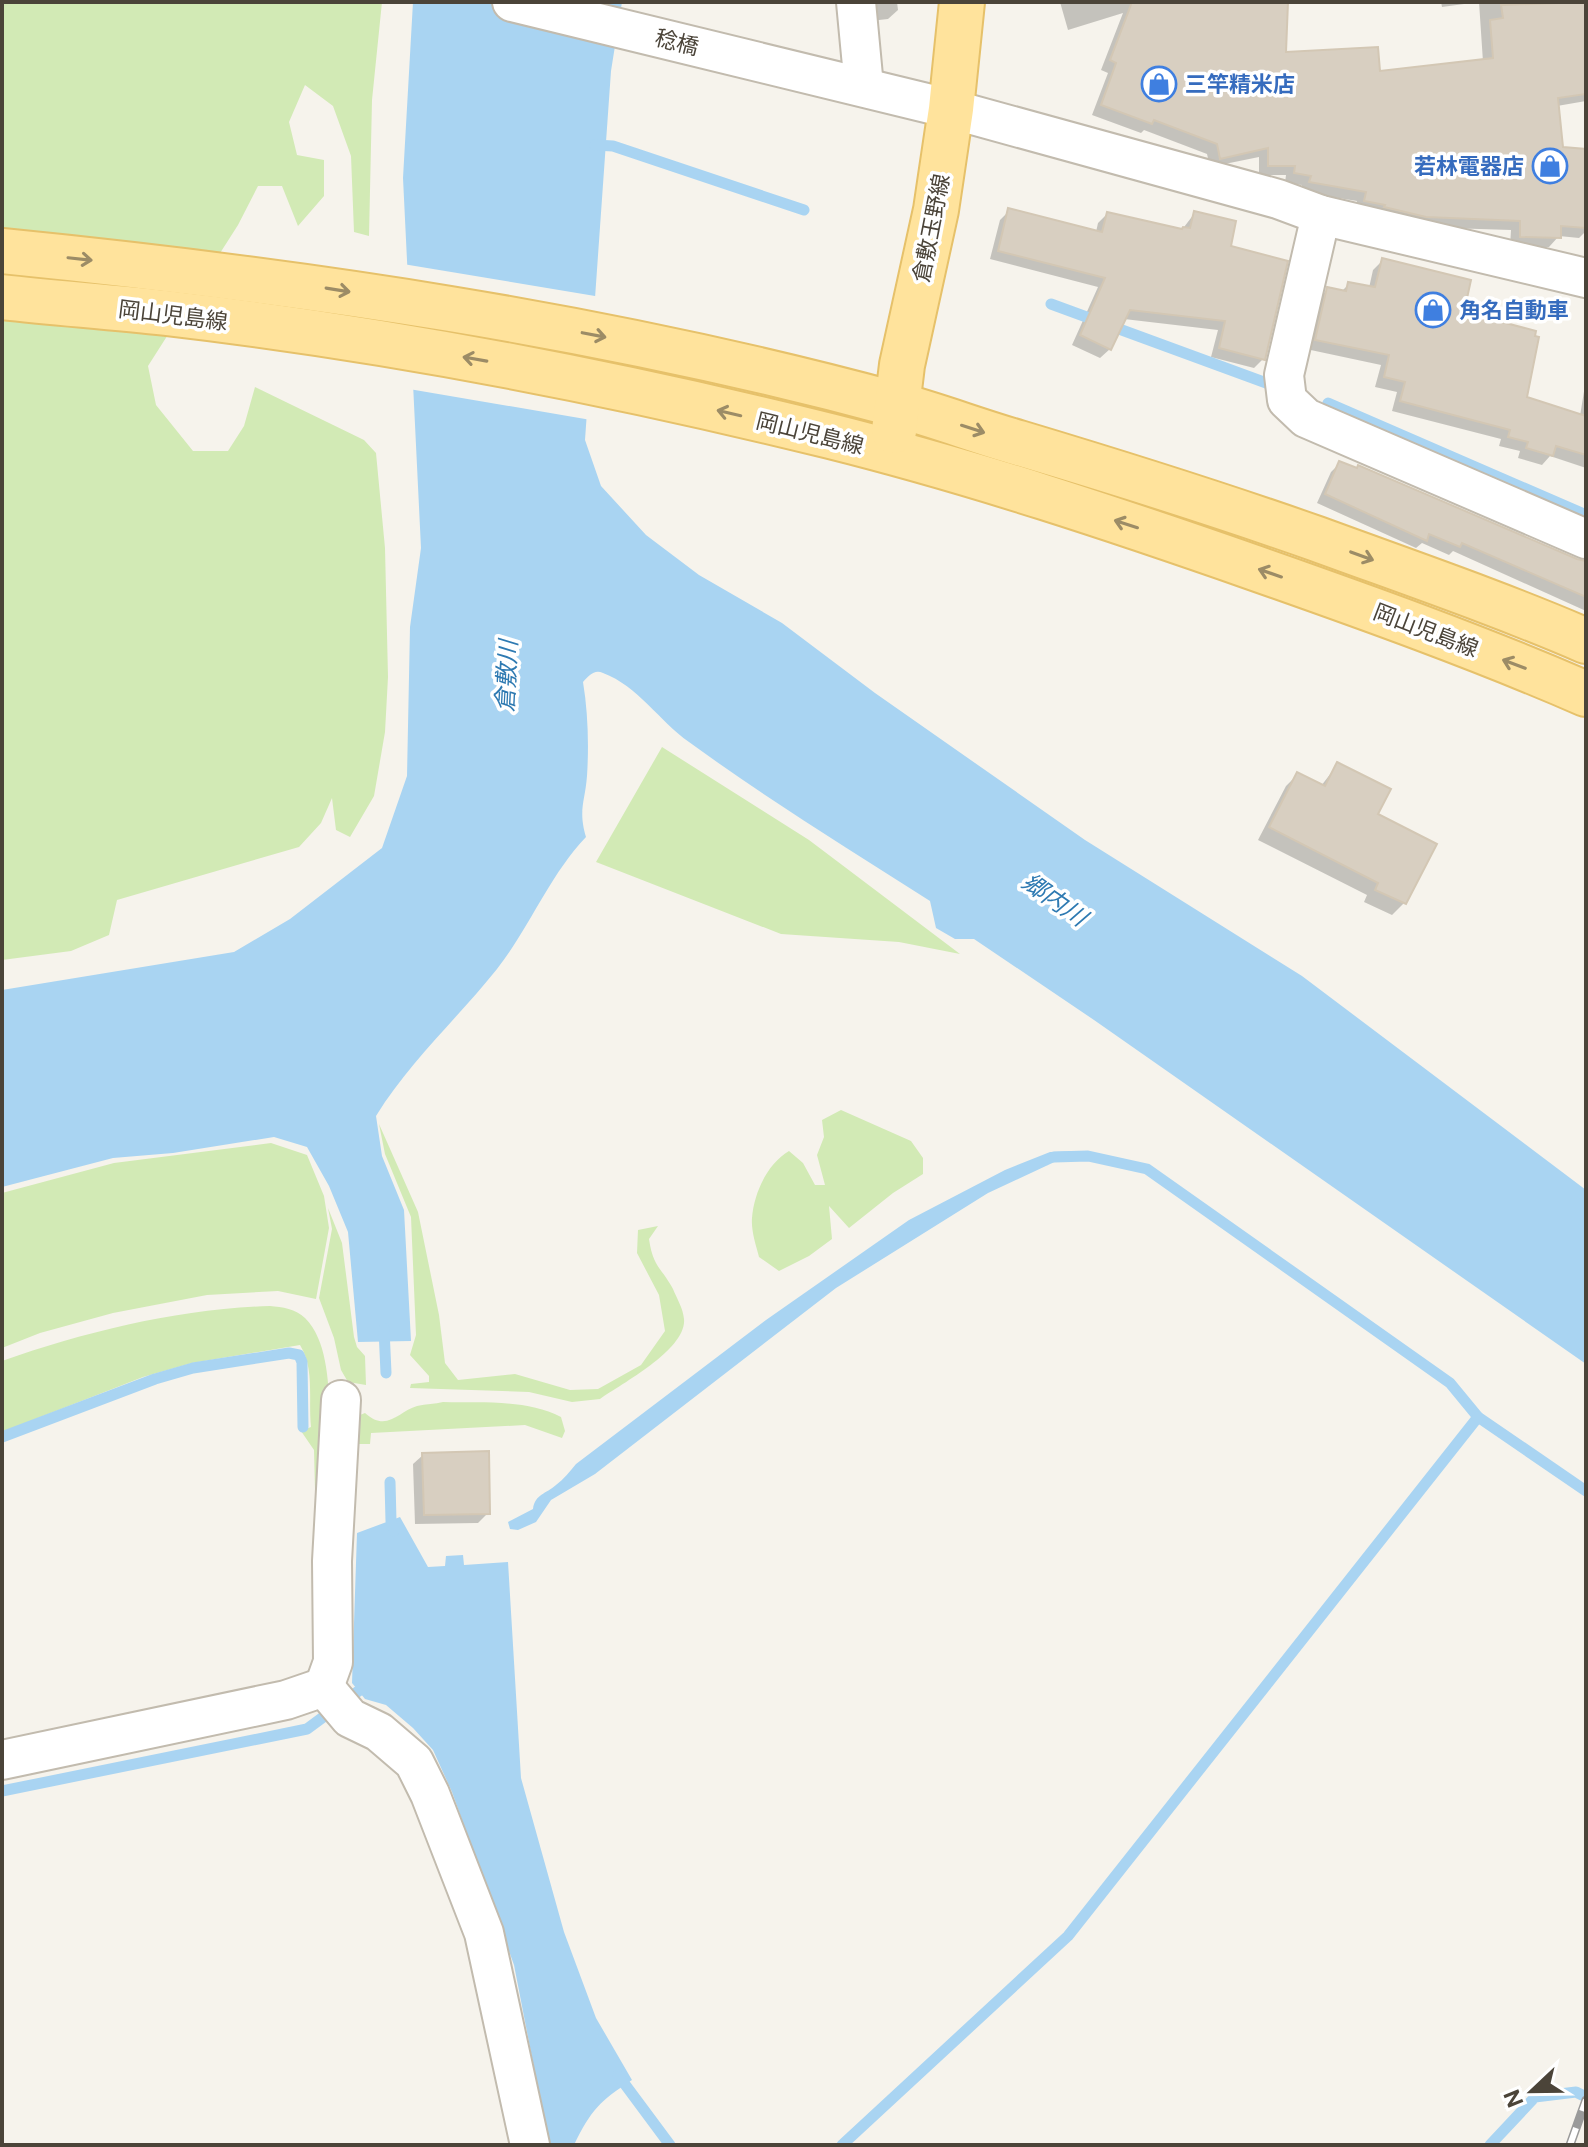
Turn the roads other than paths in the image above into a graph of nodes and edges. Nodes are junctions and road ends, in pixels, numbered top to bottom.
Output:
1 (512, 2) edge
2 (856, 2) edge
3 (962, 2) edge
4 (853, 84) junction
5 (951, 109) junction
6 (1321, 215) junction
7 (2, 251) edge
8 (1586, 278) edge
9 (2, 297) edge
10 (898, 405) junction
11 (889, 453) junction
12 (1586, 539) edge
13 (1586, 641) edge
14 (1586, 694) edge
15 (341, 1400) dead end
16 (335, 1700) junction
17 (2, 1760) edge
18 (530, 2145) edge

1 - 4 street, 稔橋
2 - 4 street
3 - 5 main road, 倉敷玉野線
4 - 5 street, 稔橋
5 - 6 street, 稔橋
5 - 10 main road, 倉敷玉野線
6 - 8 street, 稔橋
6 - 12 street
7 -> 10 main road, 岡山児島線
11 -> 9 main road, 岡山児島線
10 - 11 main road, 倉敷玉野線
10 -> 13 main road, 岡山児島線
14 -> 11 main road, 岡山児島線
15 - 16 street
16 - 17 street
16 - 18 street

